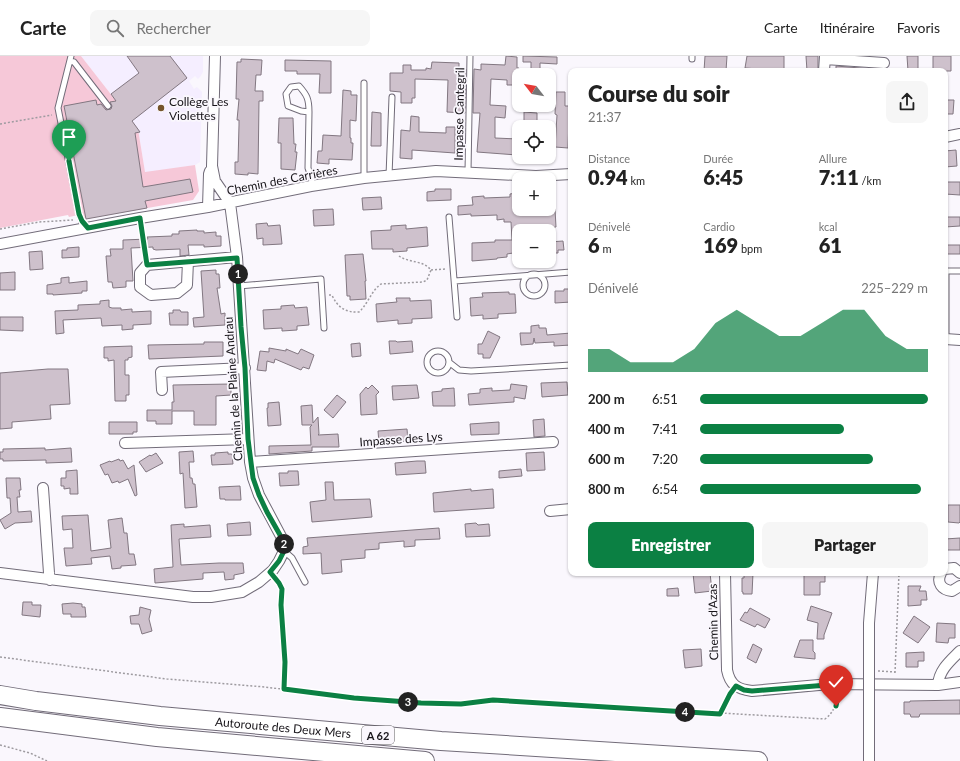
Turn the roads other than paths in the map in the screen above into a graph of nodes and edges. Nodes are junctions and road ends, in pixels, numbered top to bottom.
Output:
1 (215, 56) edge
2 (470, 56) edge
3 (825, 57) edge
4 (71, 58) edge
5 (884, 63) edge
6 (824, 68) edge
7 (364, 83) dead end
8 (392, 97) dead end
9 (108, 106) dead end
10 (309, 112) junction
11 (960, 134) edge
12 (948, 136) edge
13 (212, 166) junction
14 (468, 172) junction
15 (568, 174) edge
16 (389, 176) junction
17 (364, 178) junction
18 (311, 186) junction
19 (230, 203) junction
20 (208, 207) junction
21 (449, 217) dead end
22 (82, 225) junction
23 (0, 244) edge
24 (237, 258) junction
25 (188, 261) junction
26 (948, 271) edge
27 (960, 271) edge
28 (568, 272) edge
29 (533, 274) junction
30 (455, 281) junction
31 (239, 286) junction
32 (457, 316) dead end
33 (324, 328) dead end
34 (948, 339) edge
35 (960, 340) edge
36 (450, 363) junction
37 (568, 365) edge
38 (245, 368) junction
39 (162, 390) dead end
40 (248, 439) junction
41 (553, 442) dead end
42 (125, 443) dead end
43 (250, 462) junction
44 (43, 488) dead end
45 (568, 509) edge
46 (550, 511) dead end
47 (284, 551) junction
48 (948, 569) edge
49 (0, 573) edge
50 (960, 573) edge
51 (725, 576) edge
52 (873, 576) edge
53 (940, 576) edge
54 (50, 580) junction
55 (305, 582) dead end
56 (960, 586) edge
57 (960, 651) edge
58 (960, 682) edge
59 (938, 685) junction
60 (0, 695) edge
61 (0, 716) edge
62 (424, 761) edge
63 (758, 761) edge
64 (869, 761) edge

1 - 13 street
2 - 14 lane, Impasse Cantegril
3 - 5 street
3 - 6 street
4 - 9 lane
4 - 22 lane
7 - 17 lane
8 - 16 lane
10 - 10 lane
10 - 18 lane
11 - 12 street
13 - 19 street
13 - 20 street
14 - 15 street, Chemin des Carrières
14 - 16 street, Chemin des Carrières
16 - 17 street, Chemin des Carrières
17 - 18 street, Chemin des Carrières
18 - 19 street, Chemin des Carrières
19 - 20 street, Chemin des Carrières
19 - 24 street, Chemin de la Plaine Andrau
20 - 22 street, Chemin des Carrières
21 - 30 lane
22 - 23 street, Chemin des Carrières
24 - 25 street
24 - 31 street, Chemin de la Plaine Andrau
25 - 25 street
26 - 27 lane
28 - 29 lane
29 - 29 lane
29 - 30 lane
30 - 32 lane
31 - 33 lane
31 - 38 street, Chemin de la Plaine Andrau
34 - 35 street
36 - 36 lane
36 - 37 lane
38 - 39 street
38 - 40 street, Chemin de la Plaine Andrau
40 - 42 street
40 - 43 street, Chemin de la Plaine Andrau
41 - 43 street, Impasse des Lys
43 - 47 street, Chemin de la Plaine Andrau
44 - 54 street
45 - 46 street
47 - 54 street
47 - 55 lane
48 - 50 street
49 - 54 street
51 - 59 street, Chemin d'Azas
52 - 64 street, bridge
53 - 56 street
57 - 59 street
58 - 59 street
60 - 63 highway, Autoroute des Deux Mers / A 62
61 - 62 highway, Autoroute des Deux Mers / A 62

